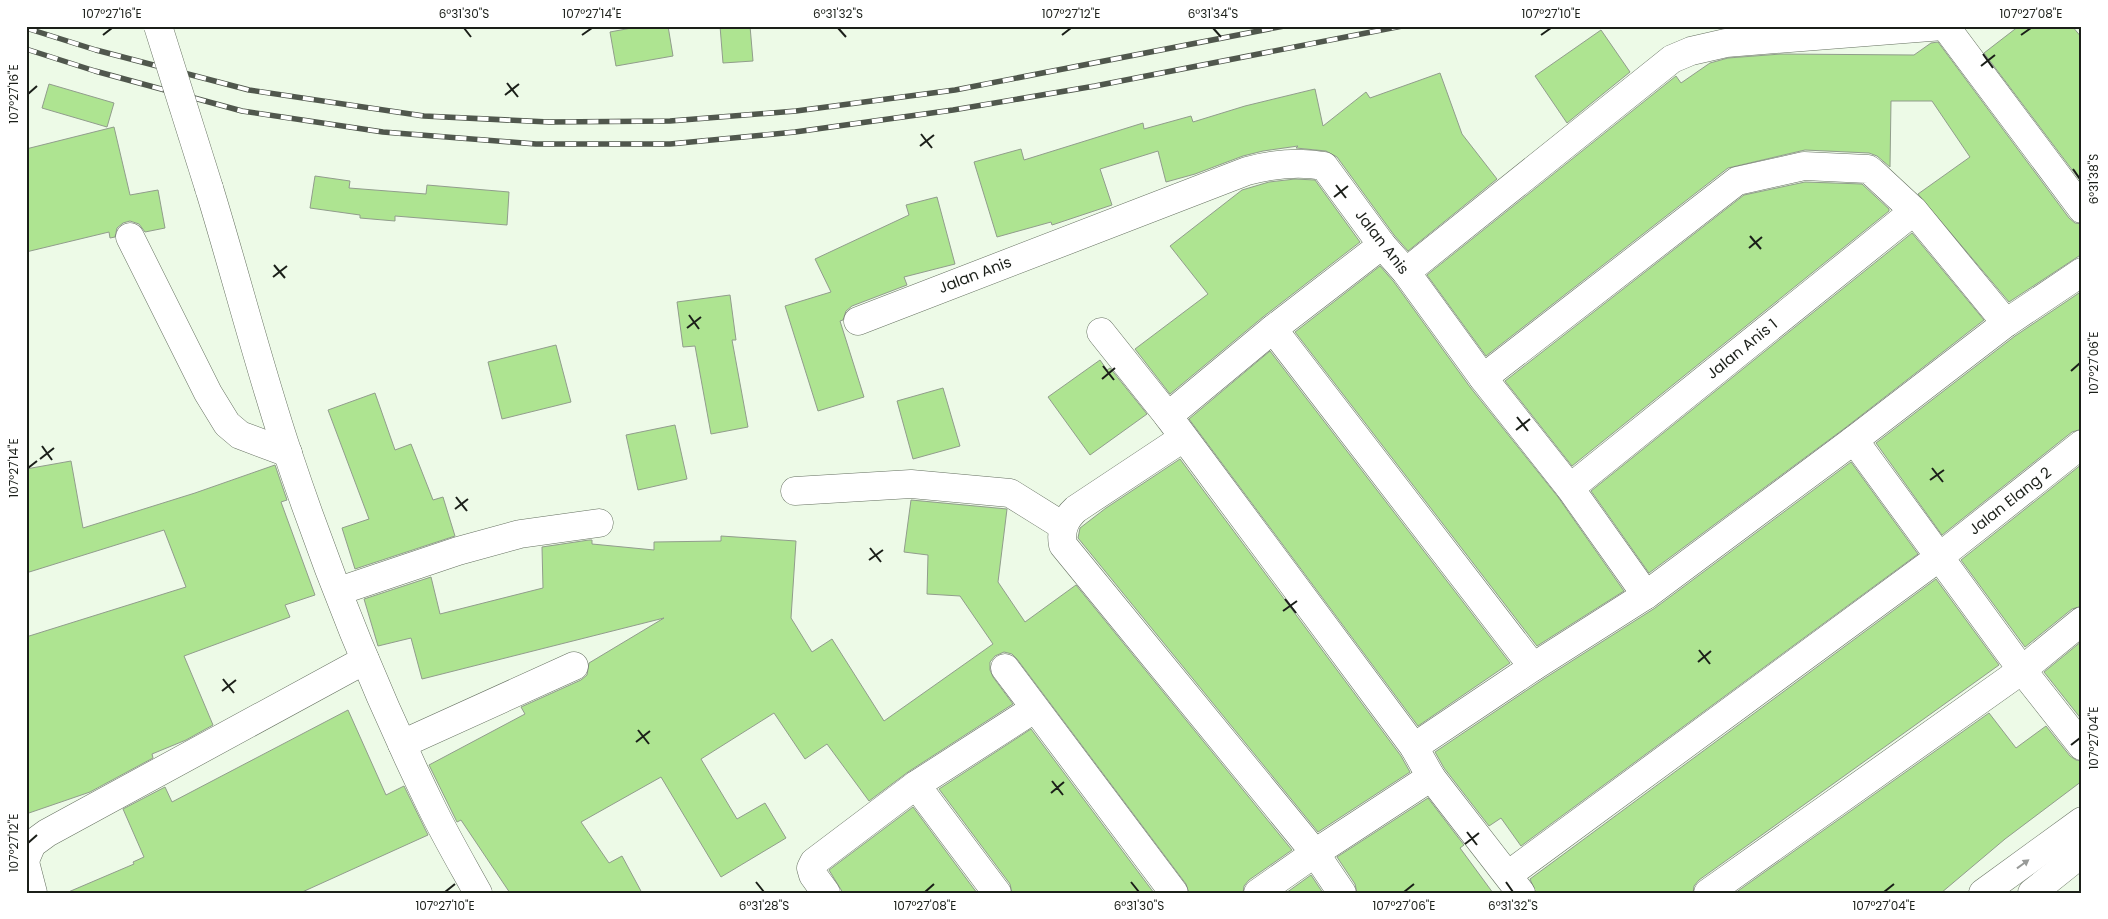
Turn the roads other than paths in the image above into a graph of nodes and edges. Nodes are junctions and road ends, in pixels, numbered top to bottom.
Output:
1 (158, 26) edge
2 (1944, 26) edge
3 (2082, 209) edge
4 (1914, 211) junction
5 (130, 237) dead end
6 (1382, 245) junction
7 (1406, 272) junction
8 (2082, 272) edge
9 (858, 321) dead end
10 (2006, 323) junction
11 (1273, 329) junction
12 (1102, 332) dead end
13 (1483, 378) junction
14 (1175, 427) junction
15 (1854, 440) junction
16 (2082, 444) edge
17 (288, 453) junction
18 (1570, 488) junction
19 (795, 491) dead end
20 (600, 523) dead end
21 (1063, 526) junction
22 (1938, 558) junction
23 (339, 591) junction
24 (1646, 595) junction
25 (2082, 621) edge
26 (366, 660) junction
27 (574, 666) dead end
28 (1533, 667) junction
29 (1004, 668) dead end
30 (2022, 670) junction
31 (1034, 709) junction
32 (402, 744) junction
33 (2082, 746) edge
34 (1414, 747) junction
35 (1432, 777) junction
36 (916, 786) junction
37 (2082, 821) edge
38 (1315, 853) junction
39 (2082, 853) edge
40 (26, 858) edge
41 (26, 866) edge
42 (1514, 884) edge
43 (33, 893) edge
44 (478, 893) edge
45 (826, 893) edge
46 (997, 893) edge
47 (1174, 893) edge
48 (1258, 893) edge
49 (1342, 893) edge
50 (1708, 893) edge
51 (1983, 893) edge
52 (2032, 893) edge

1 - 17 street, bridge
2 - 3 street
2 - 7 street
4 - 10 street
4 - 13 street
4 - 18 street, Jalan Anis 1
5 - 17 street
6 - 7 street, Jalan Anis
6 - 9 street, Jalan Anis
6 - 11 street
7 - 13 street, Jalan Anis
8 - 10 street
10 - 15 street
11 - 14 street
11 - 28 street
12 - 14 street
13 - 18 street, Jalan Anis
14 - 21 street
14 - 34 street
15 - 22 street
15 - 24 street
16 - 22 street, Jalan Elang 2
17 - 23 street
18 - 24 street, Jalan Anis
19 - 21 street
20 - 23 street
21 - 38 street
22 - 30 street
22 - 42 street, Jalan Elang 2
23 - 26 street
24 - 28 street
25 - 30 street
26 - 32 street
26 - 40 street
27 - 32 street
28 - 34 street
29 - 31 street
30 - 33 street
30 - 50 street
31 - 36 street
31 - 47 street
32 - 44 street
34 - 35 street
35 - 38 street
35 - 42 street
36 - 45 street
36 - 46 street
51 -> 37 street
38 - 48 street
38 - 49 street
39 - 52 street
41 - 43 street

